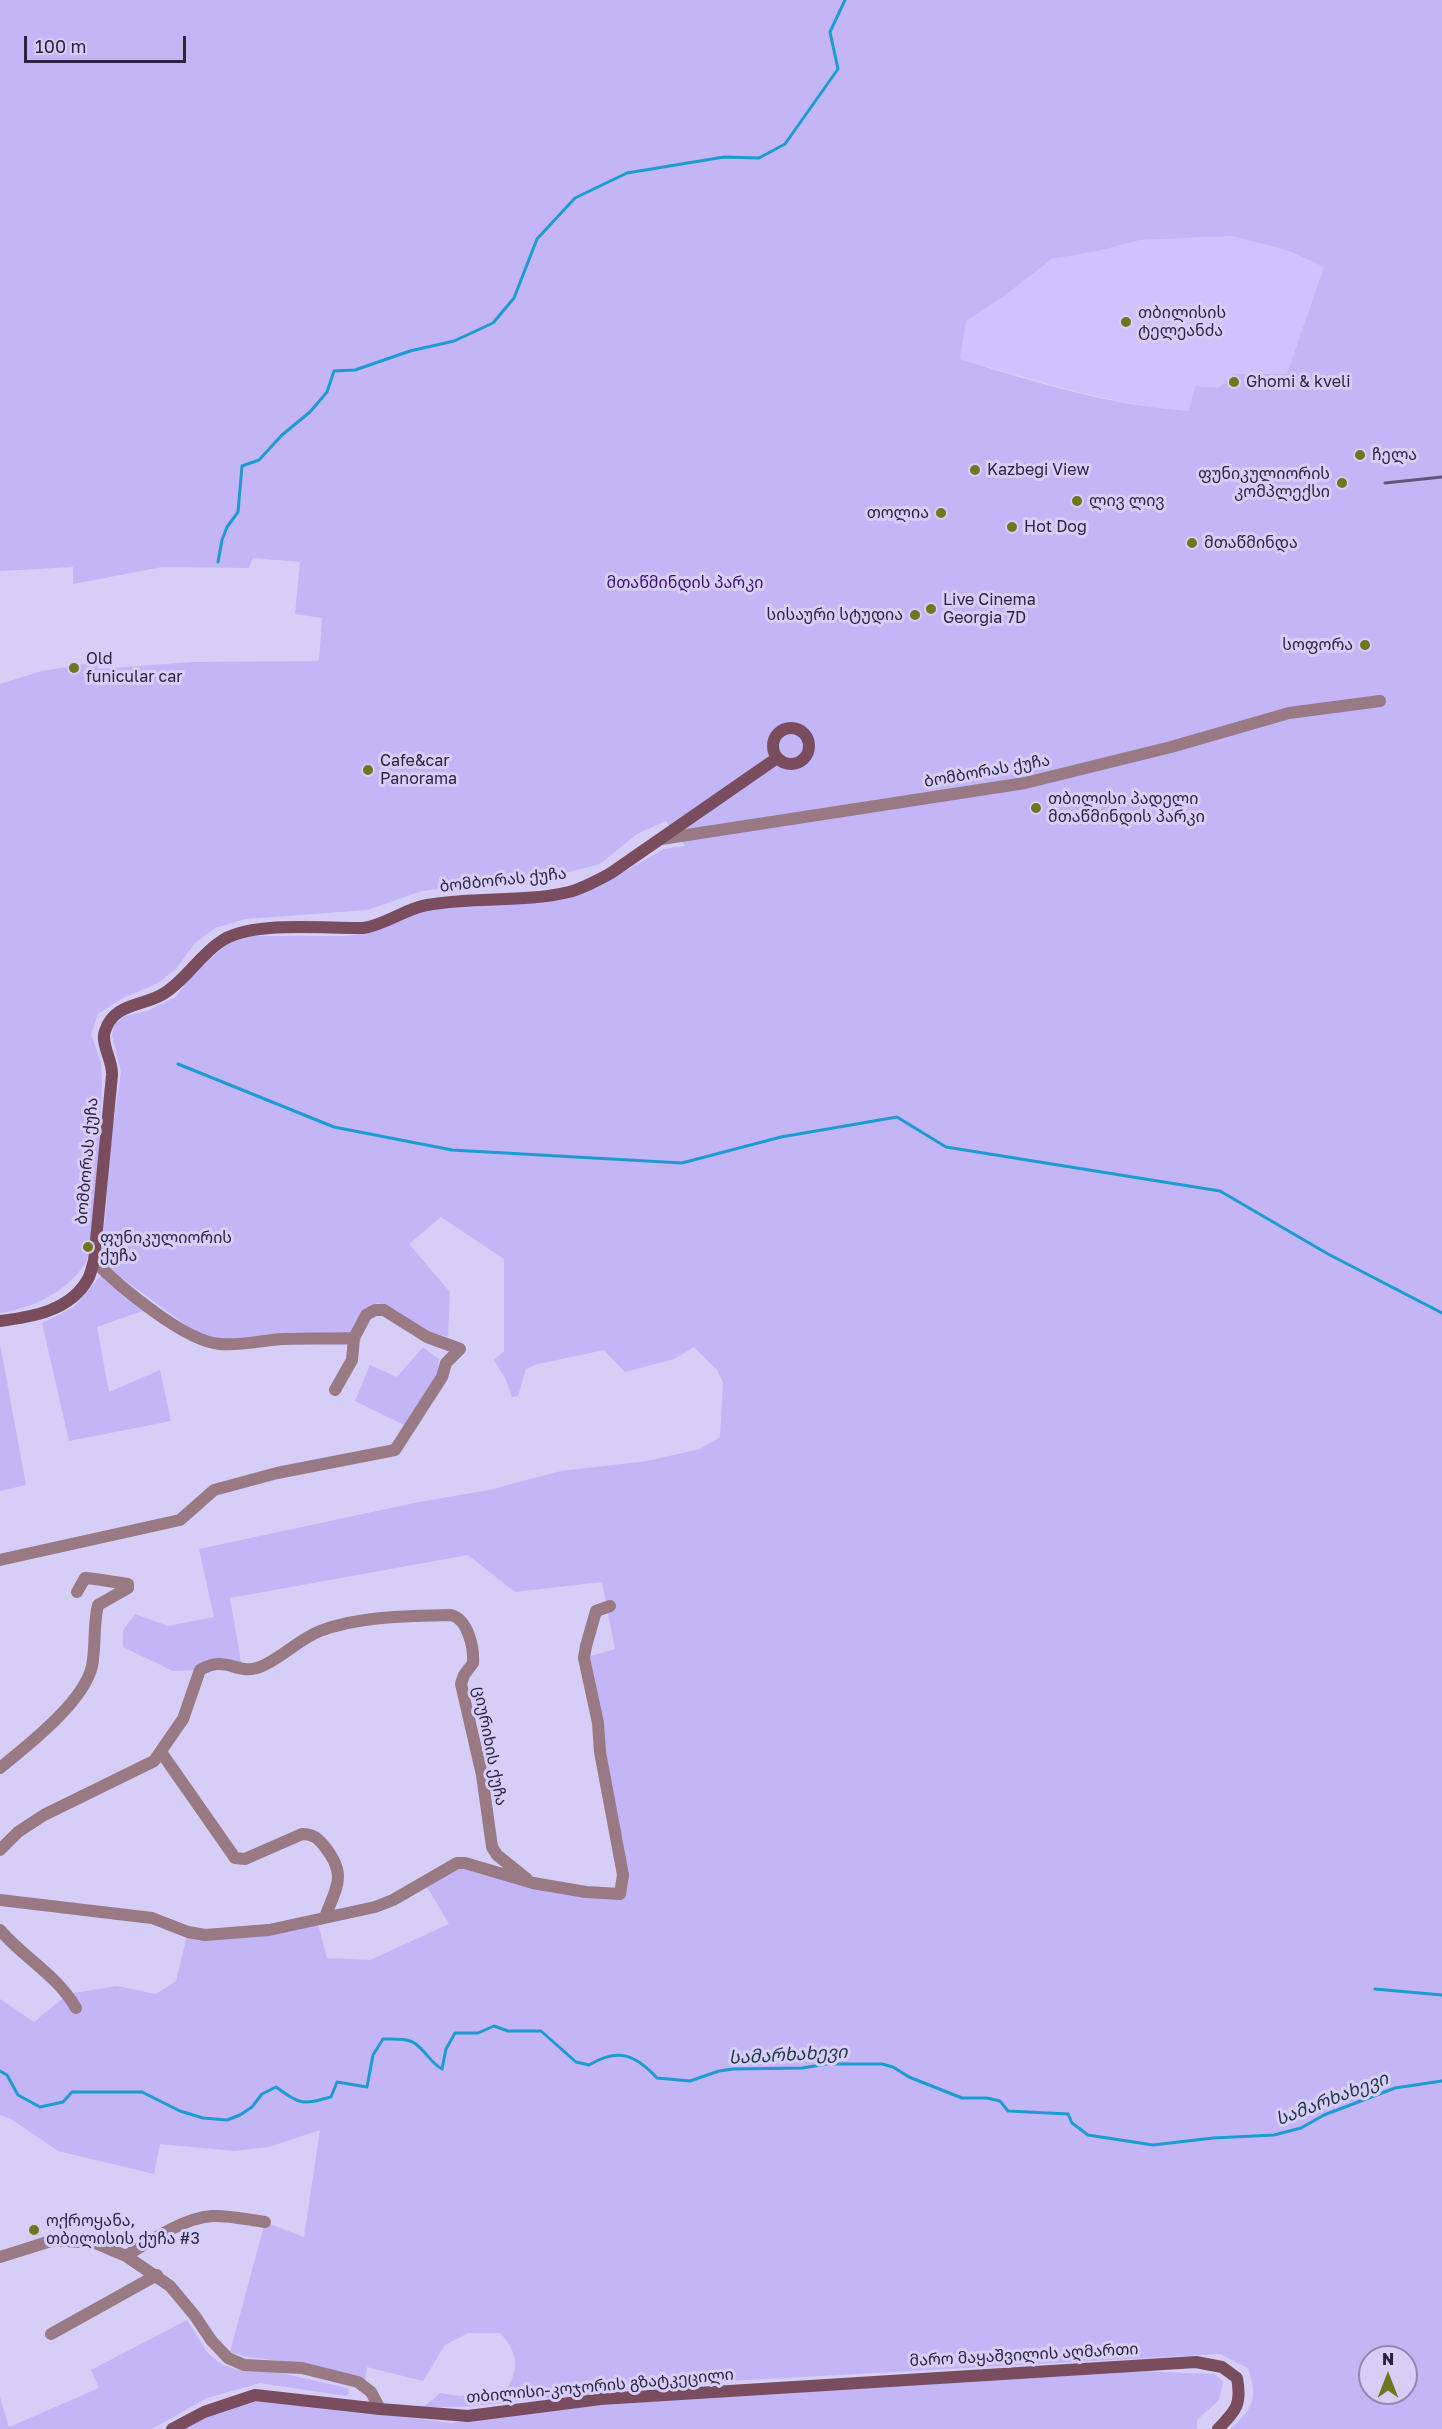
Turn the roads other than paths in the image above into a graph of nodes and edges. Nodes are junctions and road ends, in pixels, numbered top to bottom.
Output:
1 (1380, 701) dead end
2 (777, 758) dead end
3 (661, 839) junction
4 (94, 1260) junction
5 (0, 1321) edge
6 (354, 1338) junction
7 (335, 1390) dead end
8 (0, 1560) edge
9 (77, 1592) dead end
10 (610, 1606) dead end
11 (161, 1752) junction
12 (0, 1768) edge
13 (0, 1850) edge
14 (533, 1883) junction
15 (0, 1900) edge
16 (326, 1917) junction
17 (0, 1930) edge
18 (76, 2008) dead end
19 (265, 2222) dead end
20 (126, 2256) junction
21 (0, 2257) edge
22 (157, 2275) junction
23 (51, 2334) dead end
24 (750, 2389) joint
25 (380, 2409) junction
26 (172, 2429) edge
27 (1218, 2429) edge

1 - 3 street, ბომბორას ქუჩა
2 - 3 main road
3 - 4 main road, ბომბორას ქუჩა
4 - 5 main road, ბომბორას ქუჩა
4 - 6 street
6 - 7 street
6 - 8 street
9 - 12 street
10 - 14 street
11 - 13 street, ციურიხის ქუჩა
11 - 14 street, ციურიხის ქუჩა
11 - 16 street
14 - 16 street
15 - 16 street
17 - 18 street
19 - 20 street
20 - 21 street
20 - 22 street
22 - 23 street
22 - 25 street
24 - 25 main road, თბილისი-კოჯორის გზატკეცილი
24 - 27 main road, მარო მაყაშვილის აღმართი
25 - 26 main road, თბილისი-კოჯორის გზატკეცილი

